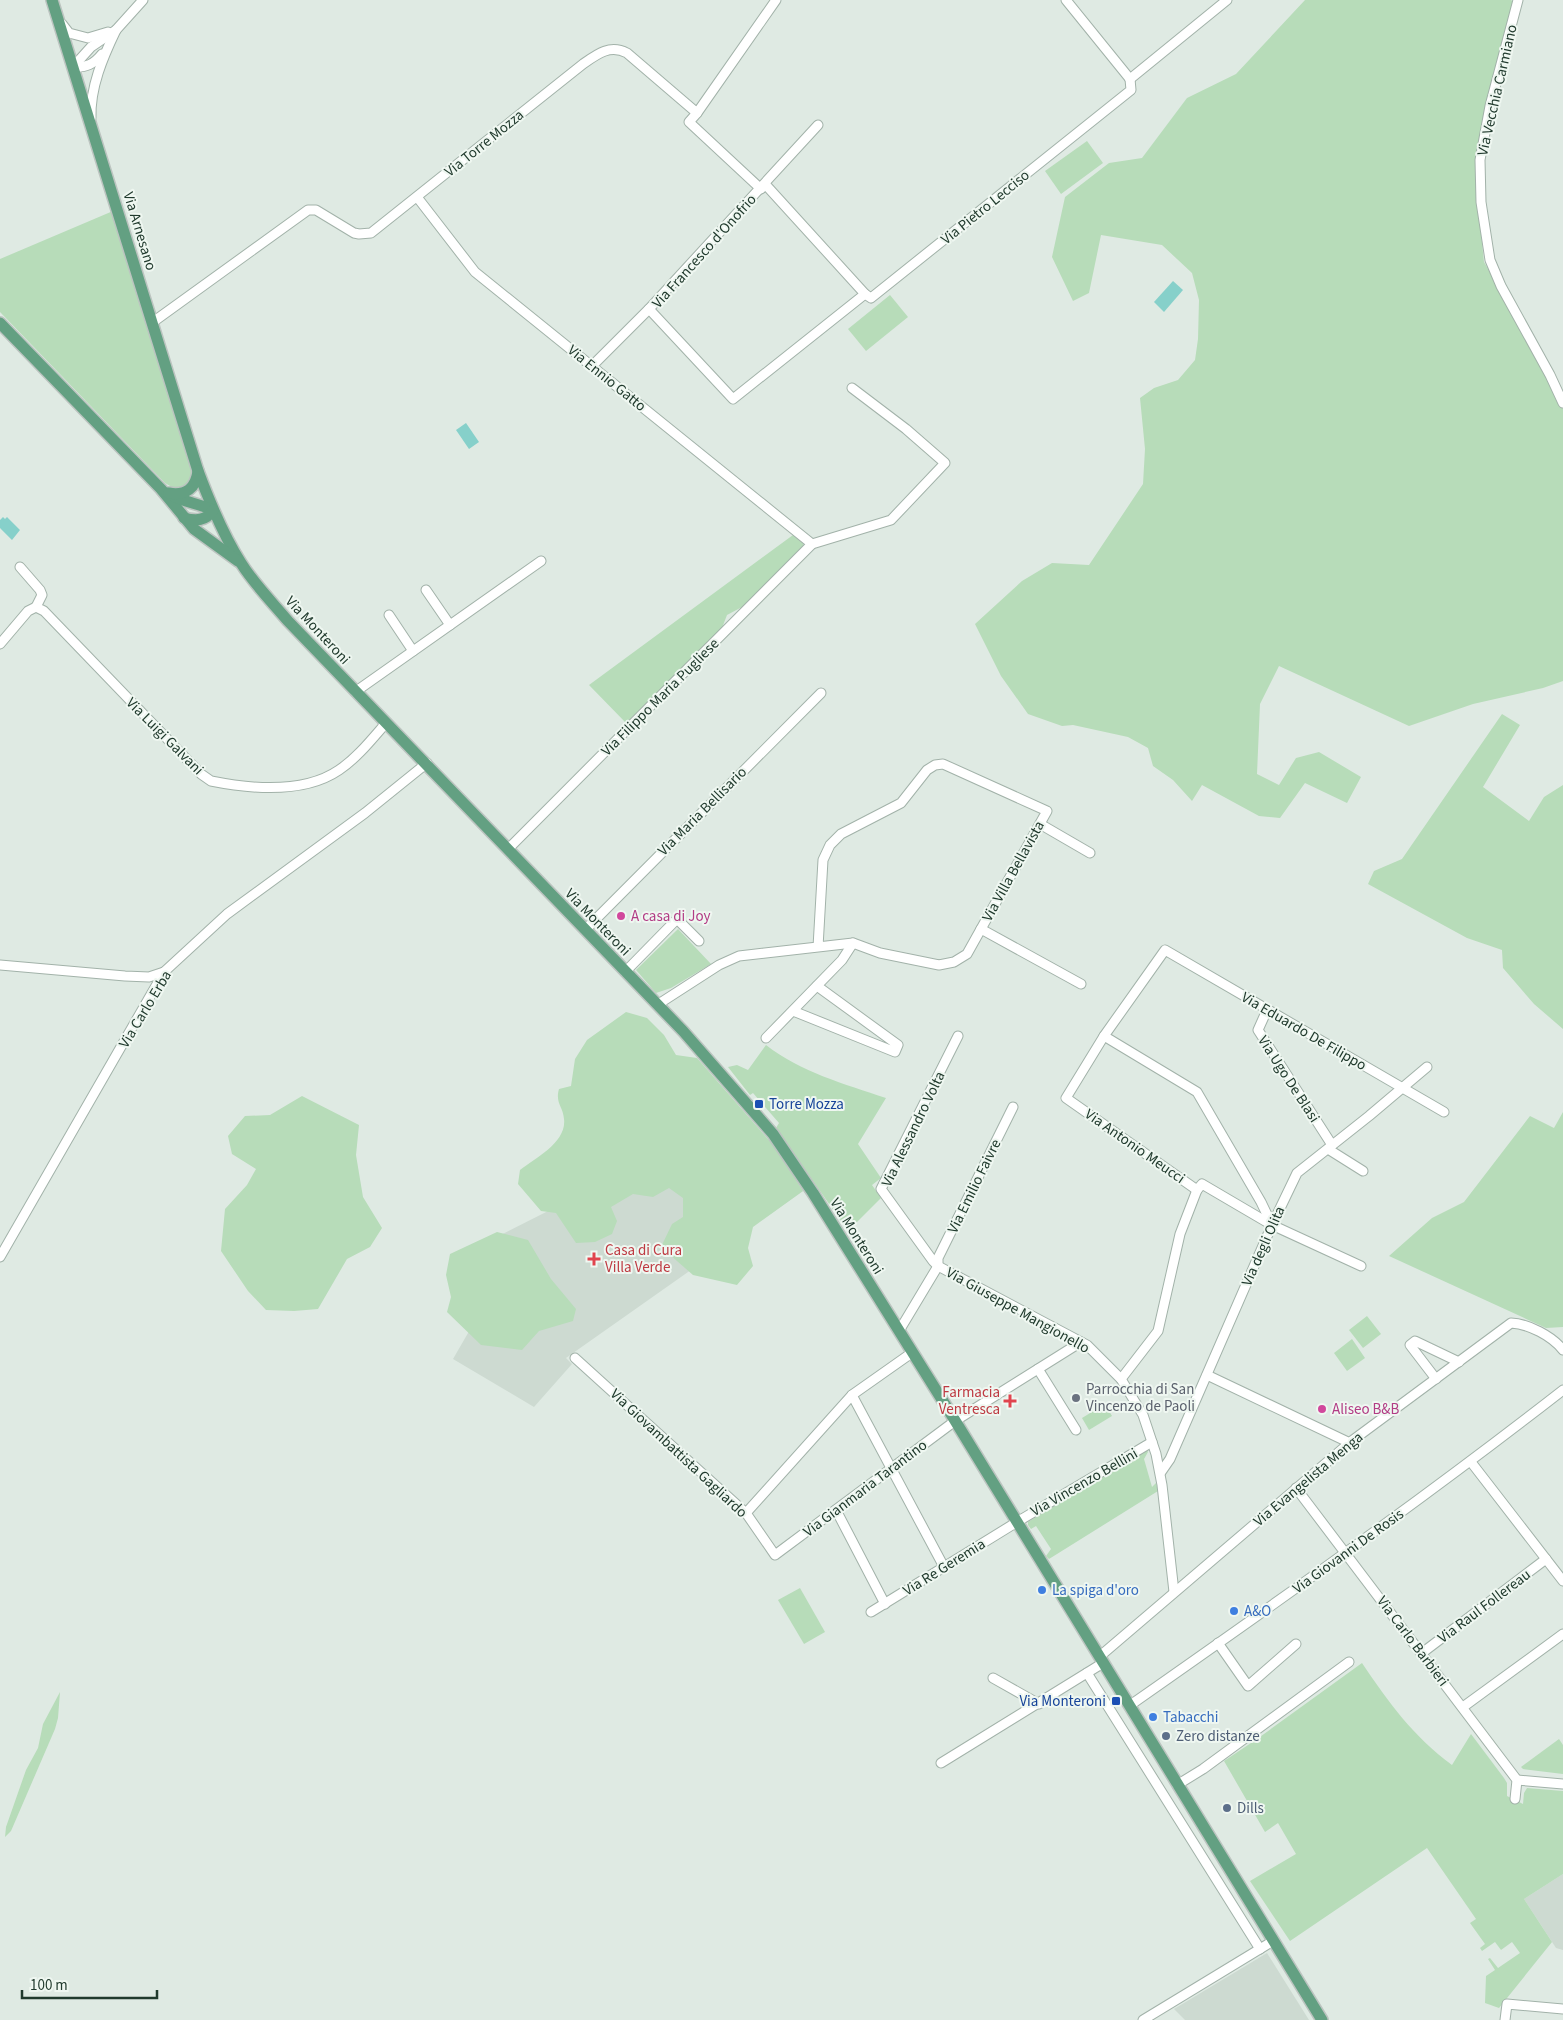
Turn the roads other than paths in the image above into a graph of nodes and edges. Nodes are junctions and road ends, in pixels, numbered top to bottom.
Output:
1 (52, 0) edge
2 (143, 0) edge
3 (776, 0) edge
4 (1066, 0) edge
5 (1228, 0) edge
6 (1518, 0) edge
7 (58, 20) junction
8 (116, 30) junction
9 (73, 67) junction
10 (1130, 79) junction
11 (697, 113) junction
12 (91, 124) junction
13 (818, 125) dead end
14 (763, 187) junction
15 (417, 197) junction
16 (865, 294) junction
17 (649, 309) junction
18 (153, 322) junction
19 (0, 323) edge
20 (592, 366) junction
21 (852, 388) dead end
22 (733, 398) joint
23 (1563, 403) edge
24 (198, 471) junction
25 (164, 491) junction
26 (213, 510) junction
27 (184, 518) junction
28 (812, 544) junction
29 (541, 561) dead end
30 (241, 564) junction
31 (20, 567) dead end
32 (426, 590) dead end
33 (36, 608) junction
34 (389, 615) dead end
35 (450, 625) junction
36 (0, 644) edge
37 (413, 651) junction
38 (356, 692) junction
39 (821, 694) dead end
40 (386, 723) junction
41 (427, 764) junction
42 (1040, 824) junction
43 (508, 849) junction
44 (1090, 853) dead end
45 (981, 929) junction
46 (585, 930) junction
47 (700, 941) dead end
48 (853, 943) junction
49 (818, 948) junction
50 (0, 965) edge
51 (164, 972) junction
52 (625, 972) junction
53 (1081, 984) dead end
54 (817, 986) junction
55 (657, 1004) junction
56 (1267, 1010) junction
57 (793, 1011) junction
58 (958, 1036) dead end
59 (1104, 1036) junction
60 (766, 1038) dead end
61 (1427, 1067) dead end
62 (1404, 1088) junction
63 (1013, 1107) dead end
64 (1444, 1112) dead end
65 (1330, 1147) junction
66 (1363, 1171) dead end
67 (1197, 1190) junction
68 (1272, 1225) junction
69 (0, 1257) edge
70 (938, 1266) junction
71 (1361, 1266) dead end
72 (899, 1332) junction
73 (1560, 1341) edge
74 (1081, 1342) junction
75 (1563, 1350) edge
76 (912, 1352) junction
77 (575, 1358) dead end
78 (1459, 1362) junction
79 (1038, 1369) junction
80 (1207, 1375) junction
81 (1436, 1378) junction
82 (1121, 1379) junction
83 (1563, 1390) edge
84 (852, 1395) junction
85 (955, 1421) junction
86 (1076, 1430) dead end
87 (1152, 1442) junction
88 (1350, 1442) junction
89 (1471, 1462) junction
90 (891, 1468) junction
91 (1161, 1472) junction
92 (1296, 1488) junction
93 (836, 1510) junction
94 (746, 1513) junction
95 (1017, 1522) junction
96 (1346, 1553) junction
97 (775, 1555) joint
98 (1546, 1558) junction
99 (944, 1567) junction
100 (1563, 1580) edge
101 (1174, 1592) junction
102 (885, 1604) junction
103 (871, 1612) dead end
104 (1563, 1634) edge
105 (1218, 1643) junction
106 (1296, 1644) dead end
107 (1422, 1653) junction
108 (1101, 1660) junction
109 (1349, 1662) dead end
110 (1088, 1673) junction
111 (993, 1678) dead end
112 (1039, 1704) junction
113 (1129, 1706) junction
114 (1463, 1706) junction
115 (941, 1763) dead end
116 (1517, 1780) junction
117 (1563, 1784) edge
118 (1177, 1785) junction
119 (1515, 1799) dead end
120 (1273, 1941) junction
121 (1260, 1949) junction
122 (1563, 2009) edge
123 (1143, 2020) edge
124 (1322, 2020) edge
125 (1505, 2020) edge

1 - 7 main road, Via Arnesano
2 - 8 street
3 - 11 street
4 - 10 street
5 - 10 street, Via Pietro Lecciso
6 - 23 street, Via Vecchia Carmiano
7 - 8 street
7 - 9 main road, Via Arnesano
8 - 9 street
8 - 9 street
8 - 12 street
9 - 12 main road, Via Arnesano
10 - 16 street, Via Pietro Lecciso
11 - 14 street
11 - 15 street, Via Torre Mozza
12 - 18 main road, Via Arnesano
13 - 14 street, Via Francesco d'Onofrio
14 - 16 street
14 - 17 street, Via Francesco d'Onofrio
15 - 18 street, Via Torre Mozza
15 - 20 street, Via Ennio Gatto
16 - 22 street, Via Pietro Lecciso
17 - 20 street
17 - 22 street, Via Francesco d'Onofrio
18 - 24 main road, Via Arnesano
19 - 25 main road, Via Monteroni
20 - 28 street, Via Ennio Gatto
21 - 28 street
24 - 25 main road
24 - 26 main road, Via Monteroni
25 - 26 main road, Via Monteroni
25 - 27 main road, Via Monteroni
26 - 27 main road
26 - 30 main road, Via Monteroni
27 - 30 main road, Via Monteroni
28 - 43 street, Via Filippo Maria Pugliese
29 - 35 street
30 - 38 main road, Via Monteroni
31 - 33 street
32 - 35 street
33 - 36 street
33 - 40 street, Via Luigi Galvani
34 - 37 street
35 - 37 street
37 - 38 street
38 - 40 main road, Via Monteroni
39 - 46 street, Via Maria Bellisario
40 - 41 main road, Via Monteroni
41 - 43 main road, Via Monteroni
41 - 51 street, Via Carlo Erba
42 - 44 street
42 - 45 street, Via Villa Bellavista
42 - 49 street, Via Villa Bellavista
43 - 46 main road, Via Monteroni
45 - 48 street, Via Villa Bellavista
45 - 53 street
46 - 52 main road, Via Monteroni
47 - 52 street
48 - 49 street, Via Villa Bellavista
48 - 54 street
49 - 55 street, Via Villa Bellavista
50 - 51 street
51 - 69 street, Via Carlo Erba
52 - 55 main road, Via Monteroni
54 - 57 street
54 - 57 street
55 - 72 main road, Via Monteroni
56 - 59 street, Via Eduardo De Filippo
56 - 62 street, Via Eduardo De Filippo
56 - 65 street, Via Ugo De Blasi
57 - 60 street
58 - 70 street, Via Alessandro Volta
59 - 67 street, Via Antonio Meucci
59 - 68 street
61 - 62 street, Via degli Olita
62 - 64 street, Via Eduardo De Filippo
62 - 65 street, Via degli Olita
63 - 70 street, Via Emilio Faivre
65 - 66 street
65 - 68 street, Via degli Olita
67 - 68 street, Via Antonio Meucci
67 - 82 street
68 - 71 street, Via Antonio Meucci
68 - 80 street, Via degli Olita
70 - 72 street, Via Giuseppe Mangionello
70 - 74 street, Via Giuseppe Mangionello
72 - 76 main road, Via Monteroni
73 - 75 street
73 - 78 street, Via Evangelista Menga
74 - 79 street, Via Gianmaria Tarantino
74 - 82 street, Via Giuseppe Mangionello
76 - 84 street
76 - 85 main road, Via Monteroni
77 - 94 street, Via Giovambattista Gagliardo
78 - 81 street, Via Evangelista Menga
78 - 81 street
79 - 85 street, Via Gianmaria Tarantino
79 - 86 street
80 - 88 street
80 - 91 street, Via degli Olita
81 - 88 street, Via Evangelista Menga
82 - 87 street, Via Giuseppe Mangionello
83 - 89 street, Via Giovanni De Rosis
84 - 90 street
84 - 94 street
85 - 90 street, Via Gianmaria Tarantino
85 - 95 main road, Via Monteroni
87 - 91 street, Via Giuseppe Mangionello
87 - 95 street, Via Vincenzo Bellini
88 - 92 street, Via Evangelista Menga
89 - 96 street, Via Giovanni De Rosis
89 - 98 street
90 - 93 street, Via Gianmaria Tarantino
90 - 99 street
91 - 101 street, Via Giuseppe Mangionello
92 - 96 street, Via Carlo Barbieri
92 - 101 street, Via Evangelista Menga
93 - 97 street, Via Gianmaria Tarantino
93 - 102 street
94 - 97 street, Via Giovambattista Gagliardo
95 - 99 street, Via Re Geremia
95 - 108 main road, Via Monteroni
96 - 105 street, Via Giovanni De Rosis
96 - 107 street, Via Carlo Barbieri
98 - 100 street
98 - 107 street, Via Raul Follereau
99 - 102 street, Via Re Geremia
101 - 108 street, Via Evangelista Menga
102 - 103 street, Via Re Geremia
104 - 114 street
105 - 106 street
105 - 113 street, Via Giovanni De Rosis
107 - 114 street, Via Carlo Barbieri
108 - 110 street, Via Evangelista Menga
108 - 113 main road, Via Monteroni
109 - 118 street
110 - 112 street, Via Evangelista Menga
110 - 121 street
111 - 112 street
112 - 115 street, Via Evangelista Menga
113 - 118 main road, Via Monteroni
114 - 116 street, Via Carlo Barbieri
116 - 117 street
116 - 119 street
118 - 120 main road, Via Monteroni
120 - 121 street
120 - 124 main road, Via Monteroni
121 - 123 street
122 - 125 street

